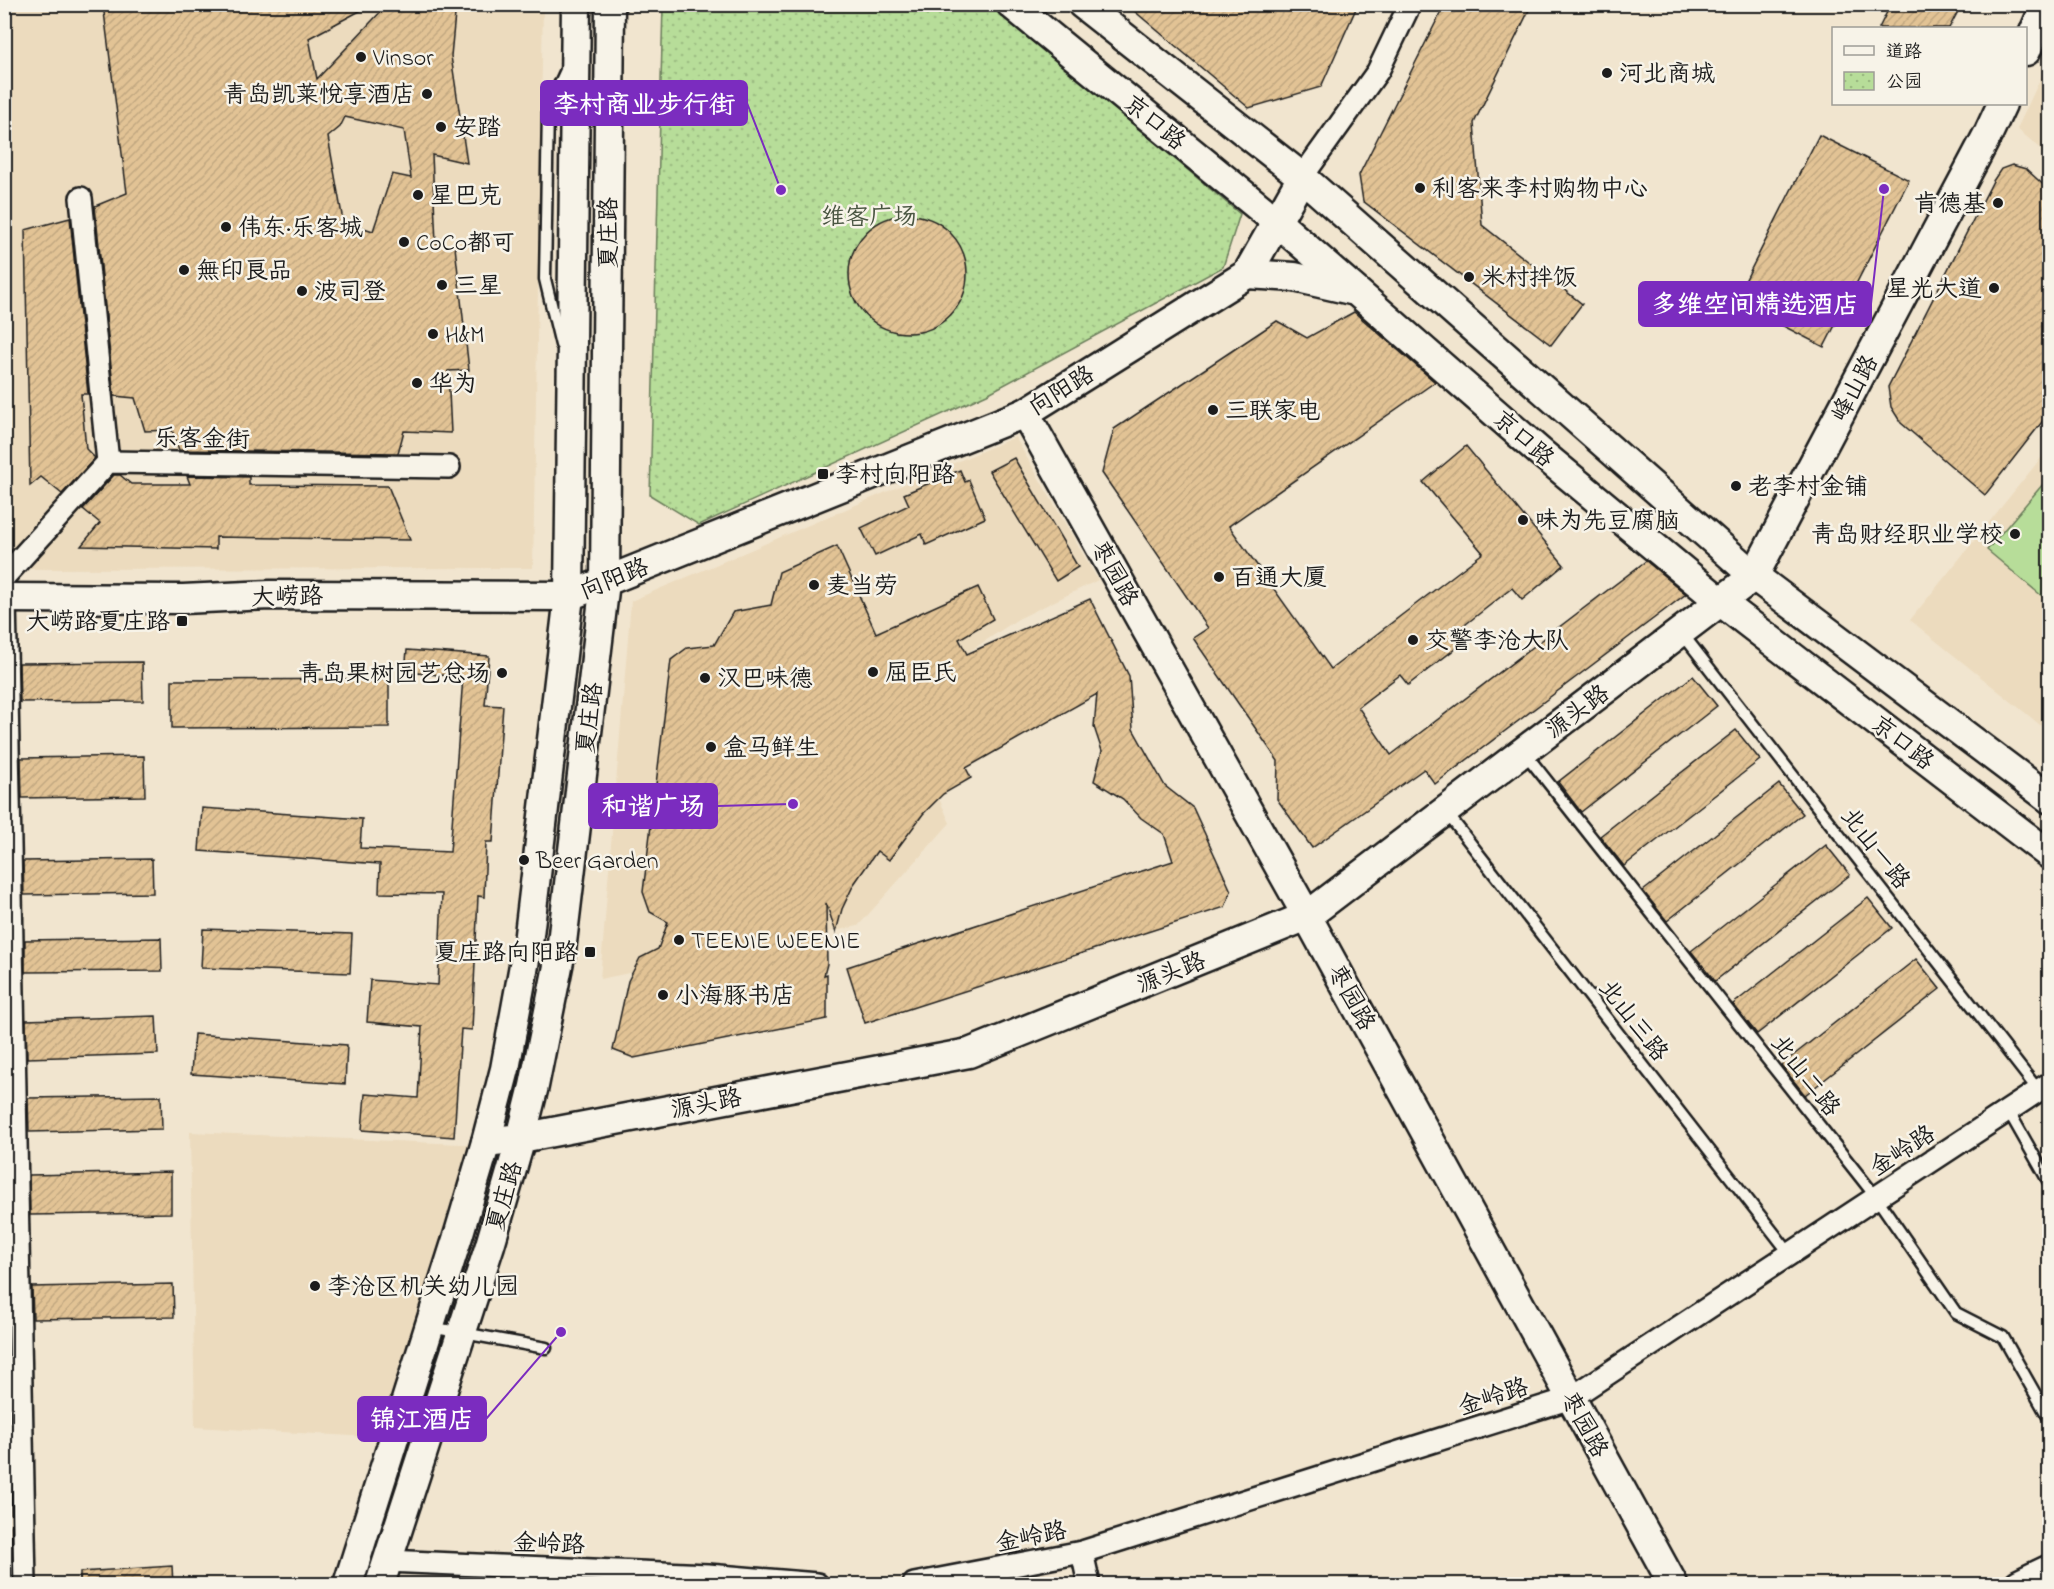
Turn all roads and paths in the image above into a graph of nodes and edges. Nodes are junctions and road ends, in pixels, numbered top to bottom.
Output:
1 (576, 4) edge
2 (610, 4) edge
3 (1011, 4) edge
4 (1082, 4) edge
5 (1410, 4) edge
6 (2046, 4) edge
7 (2027, 47) edge
8 (2002, 105) edge
9 (1302, 177) junction
10 (81, 198) dead end
11 (1276, 222) junction
12 (1247, 274) junction
13 (1357, 292) junction
14 (1025, 413) junction
15 (108, 462) junction
16 (449, 466) dead end
17 (1754, 576) junction
18 (4, 577) edge
19 (605, 582) junction
20 (569, 596) junction
21 (5, 598) edge
22 (1721, 602) junction
23 (1681, 632) junction
24 (1524, 752) junction
25 (2049, 799) edge
26 (1446, 811) junction
27 (2048, 853) edge
28 (1307, 916) junction
29 (2044, 1086) edge
30 (2008, 1110) junction
31 (521, 1138) junction
32 (486, 1142) junction
33 (2049, 1184) edge
34 (1876, 1197) junction
35 (1790, 1254) junction
36 (430, 1327) junction
37 (462, 1333) junction
38 (546, 1348) dead end
39 (1571, 1398) junction
40 (2049, 1420) edge
41 (1082, 1552) junction
42 (2049, 1569) edge
43 (384, 1573) edge
44 (26, 1584) edge
45 (348, 1584) edge
46 (817, 1584) edge
47 (914, 1584) edge
48 (1089, 1584) edge
49 (1673, 1584) edge
50 (2019, 1584) edge

1 - 20 main road, 夏庄路
2 - 19 main road, 夏庄路
3 - 11 main road, 京口路
4 - 9 main road, 京口路
5 - 9 street, 向阳路
6 - 7 main road
8 - 17 main road, 峰山路
9 - 11 main road, 向阳路
9 - 17 main road, 京口路
10 - 15 street
11 - 12 main road, 向阳路
11 - 13 main road, 京口路
12 - 13 main road
12 - 14 main road, 向阳路
13 - 22 main road, 京口路
14 - 19 main road, 向阳路
14 - 28 main road, 枣园路
15 - 16 street, 乐客金街
15 - 18 street
17 - 22 main road, 源头路
17 - 25 main road, 京口路
19 - 20 main road, 向阳路
19 - 31 main road, 夏庄路
20 - 21 main road, 大崂路
20 - 32 main road, 夏庄路
21 - 44 street
22 - 23 main road, 源头路
22 - 27 main road, 京口路
23 - 24 main road, 源头路
23 - 29 lane, 北山一路
24 - 26 main road, 源头路
24 - 34 lane, 北山二路
26 - 28 main road, 源头路
26 - 35 lane, 北山三路
28 - 31 main road, 源头路
28 - 39 main road, 枣园路
29 - 30 street, 金岭路
30 - 33 lane
30 - 34 street, 金岭路
31 - 32 main road, 源头路
31 - 37 main road, 夏庄路
32 - 36 main road, 夏庄路
34 - 35 street, 金岭路
34 - 40 lane, 北山二路
35 - 39 street, 金岭路
36 - 37 lane
36 - 45 main road, 夏庄路
37 - 38 lane
37 - 43 main road, 夏庄路
39 - 41 street, 金岭路
39 - 49 main road, 枣园路
41 - 47 street, 金岭路
41 - 48 street
42 - 50 main road
43 - 46 street, 金岭路

